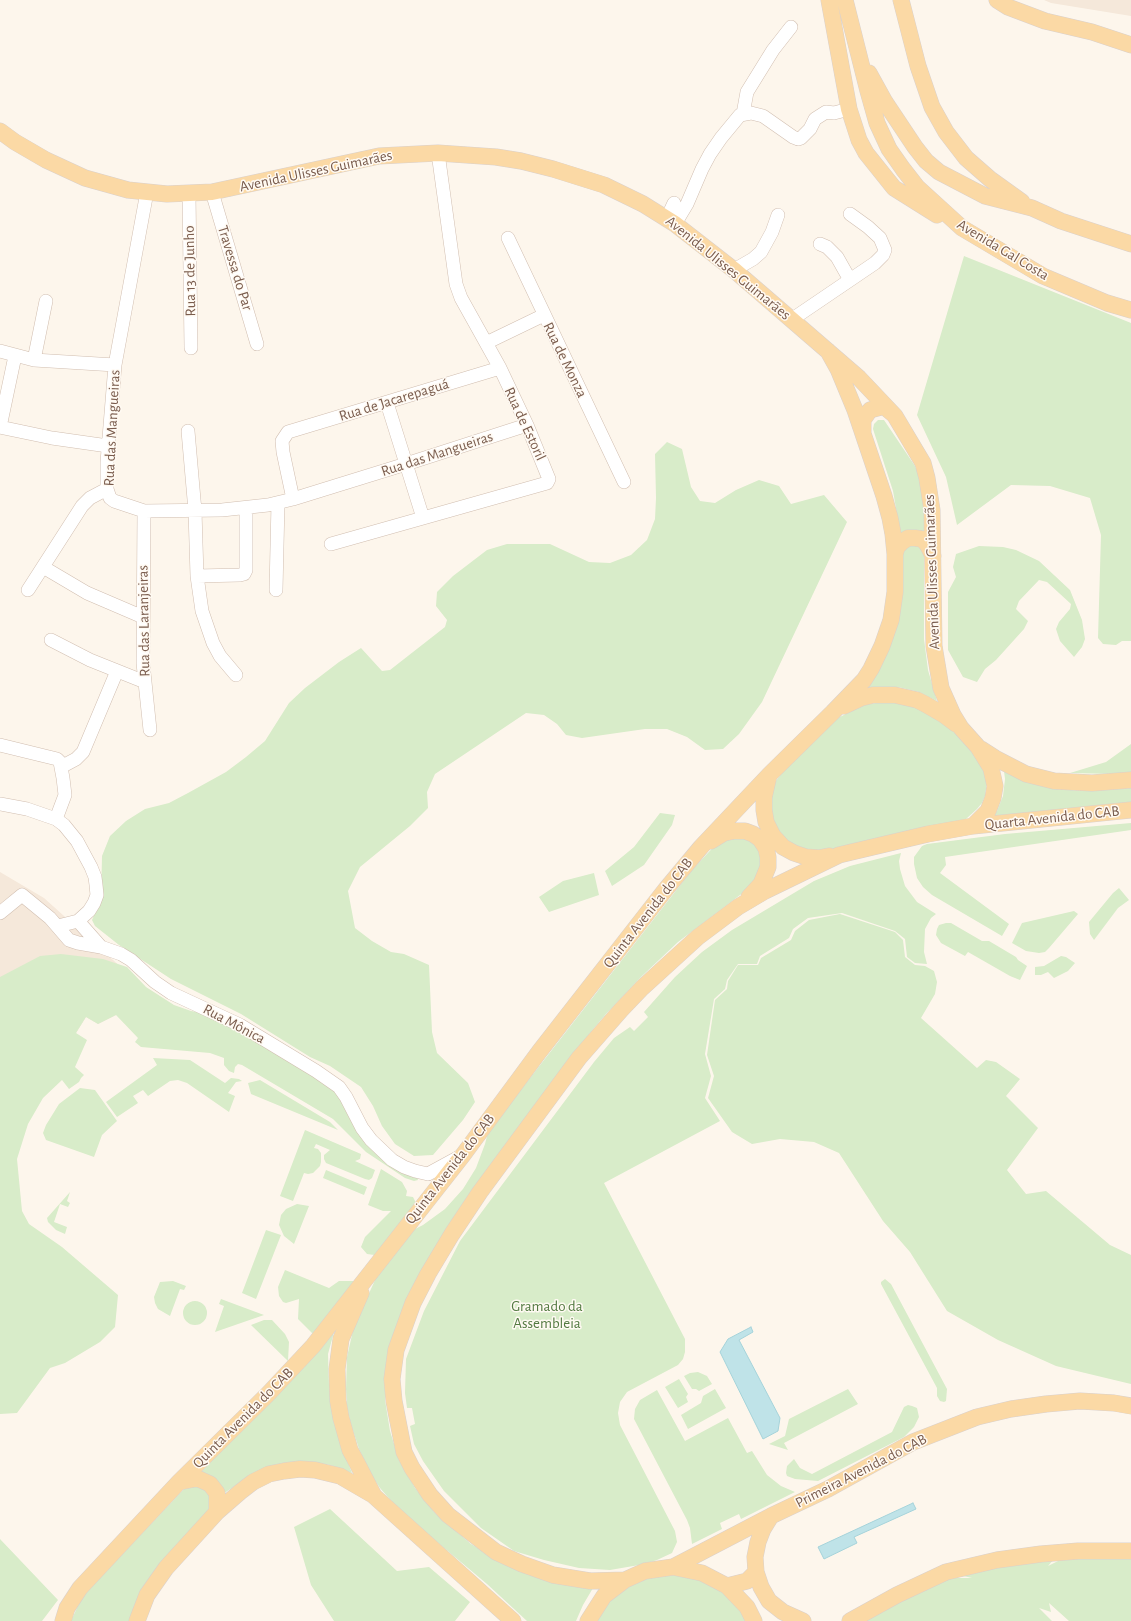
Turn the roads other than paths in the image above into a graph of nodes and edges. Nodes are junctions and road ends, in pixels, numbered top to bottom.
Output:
1 (834, 0) edge
2 (901, 0) edge
3 (992, 0) edge
4 (1003, 4) edge
5 (791, 27) dead end
6 (1092, 32) junction
7 (1131, 32) edge
8 (1131, 45) edge
9 (859, 54) junction
10 (849, 109) junction
11 (743, 114) junction
12 (0, 131) edge
13 (438, 153) junction
14 (148, 192) junction
15 (212, 192) junction
16 (190, 194) junction
17 (674, 203) dead end
18 (1032, 208) junction
19 (850, 214) dead end
20 (778, 215) dead end
21 (671, 221) junction
22 (962, 228) junction
23 (508, 238) dead end
24 (820, 244) dead end
25 (1131, 244) edge
26 (734, 270) junction
27 (850, 280) junction
28 (46, 301) dead end
29 (1107, 303) junction
30 (1131, 304) edge
31 (1131, 310) edge
32 (544, 315) junction
33 (791, 320) junction
34 (486, 343) junction
35 (257, 344) dead end
36 (191, 348) dead end
37 (0, 351) edge
38 (828, 351) junction
39 (15, 356) junction
40 (34, 360) junction
41 (115, 365) junction
42 (500, 368) junction
43 (387, 403) junction
44 (895, 416) junction
45 (527, 425) junction
46 (0, 427) edge
47 (188, 431) dead end
48 (863, 434) junction
49 (108, 446) junction
50 (406, 464) junction
51 (624, 482) dead end
52 (107, 489) junction
53 (293, 499) junction
54 (278, 503) junction
55 (246, 508) junction
56 (144, 511) junction
57 (194, 511) junction
58 (423, 518) junction
59 (331, 544) dead end
60 (895, 554) junction
61 (933, 558) junction
62 (43, 567) junction
63 (197, 576) junction
64 (28, 590) dead end
65 (276, 590) dead end
66 (143, 616) junction
67 (51, 640) dead end
68 (117, 671) junction
69 (236, 675) dead end
70 (145, 682) junction
71 (834, 712) junction
72 (961, 728) junction
73 (150, 730) dead end
74 (0, 745) edge
75 (978, 747) junction
76 (61, 767) junction
77 (769, 775) junction
78 (1131, 780) edge
79 (0, 804) edge
80 (1131, 810) edge
81 (56, 820) junction
82 (973, 826) junction
83 (702, 847) junction
84 (839, 855) junction
85 (738, 908) junction
86 (0, 913) edge
87 (78, 921) junction
88 (58, 926) junction
89 (101, 947) junction
90 (463, 1155) junction
91 (374, 1266) junction
92 (1131, 1406) edge
93 (179, 1482) junction
94 (374, 1496) junction
95 (217, 1512) junction
96 (771, 1516) junction
97 (1131, 1551) edge
98 (673, 1567) junction
99 (756, 1572) junction
100 (625, 1580) junction
101 (728, 1586) junction
102 (63, 1621) edge
103 (137, 1621) edge
104 (513, 1621) edge
105 (588, 1621) edge
106 (754, 1621) edge
107 (803, 1621) edge
108 (850, 1621) edge

1 - 9 main road, Avenida Gal Costa
1 - 10 main road
2 - 18 main road
3 - 4 main road
4 - 6 main road
5 - 11 street
6 - 7 main road
6 - 8 main road
9 - 18 main road
9 - 22 main road, Avenida Gal Costa
10 - 11 street
10 - 22 main road
11 - 21 street
12 - 14 main road, Avenida Ulisses Guimarães
13 - 15 main road, Avenida Ulisses Guimarães
13 - 21 main road, Avenida Ulisses Guimarães
13 - 34 street, Rua de Estoril
14 - 16 main road, Avenida Ulisses Guimarães
14 - 41 street, Rua das Mangueiras
15 - 16 main road, Avenida Ulisses Guimarães
15 - 35 street, Travessa do Par
16 - 36 street, Rua 13 de Junho
17 - 21 street
18 - 25 main road
19 - 27 street
20 - 26 street
21 - 26 main road, Avenida Ulisses Guimarães
22 - 29 main road, Avenida Gal Costa
23 - 32 street, Rua de Monza
24 - 27 street
26 - 33 main road, Avenida Ulisses Guimarães
27 - 33 street
28 - 40 street
29 - 30 main road
29 - 31 main road, Avenida Gal Costa
32 - 34 street
32 - 51 street, Rua de Monza
33 - 38 main road, Avenida Ulisses Guimarães
34 - 42 street, Rua de Estoril
37 - 39 street
38 - 44 main road, Avenida Ulisses Guimarães
38 - 48 main road, Avenida Ulisses Guimarães
39 - 40 street
39 - 46 street
40 - 41 street
41 - 49 street, Rua das Mangueiras
42 - 43 street, Rua de Jacarepaguá
42 - 45 street, Rua de Estoril
43 - 50 street
43 - 53 street, Rua de Jacarepaguá
44 - 48 main road
44 - 61 main road, Avenida Ulisses Guimarães
45 - 50 street, Rua das Mangueiras
45 - 58 street, Rua de Estoril
46 - 49 street
47 - 57 street
48 - 60 main road, Avenida Ulisses Guimarães
49 - 52 street, Rua das Mangueiras
50 - 53 street, Rua das Mangueiras
50 - 58 street
52 - 56 street, Rua das Mangueiras
52 - 62 street
53 - 54 street, Rua das Mangueiras
54 - 55 street, Rua das Mangueiras
54 - 65 street
55 - 57 street, Rua das Mangueiras
55 - 63 street
56 - 57 street, Rua das Mangueiras
56 - 66 street, Rua das Laranjeiras
57 - 63 street
58 - 59 street, Rua de Estoril
60 - 61 main road
60 - 71 main road, Avenida Ulisses Guimarães
61 - 72 main road, Avenida Ulisses Guimarães
62 - 64 street
62 - 66 street
63 - 69 street
66 - 70 street, Rua das Laranjeiras
67 - 68 street
68 - 70 street
68 - 76 street
70 - 73 street, Rua das Laranjeiras
71 - 72 main road
71 - 77 main road, Quinta Avenida do CAB
72 - 75 main road, Avenida Ulisses Guimarães
74 - 76 street
75 - 78 main road, Quarta Avenida do CAB
75 - 82 main road
76 - 81 street
77 - 83 main road, Quinta Avenida do CAB
77 - 84 main road
79 - 81 street
80 - 82 main road, Quarta Avenida do CAB
81 - 87 street
82 - 84 main road
83 - 85 main road
83 - 90 main road, Quinta Avenida do CAB
84 - 85 main road
85 - 100 main road
86 - 88 street, Rua Mônica
87 - 88 street
87 - 89 street
88 - 89 street, Rua Mônica
89 - 90 street, Rua Mônica
90 - 91 main road, Quinta Avenida do CAB
91 - 93 main road, Quinta Avenida do CAB
91 - 94 main road
92 - 96 main road, Primeira Avenida do CAB
93 - 95 main road
93 - 102 main road, Quinta Avenida do CAB
94 - 95 main road
94 - 104 main road
95 - 103 main road
96 - 98 main road, Primeira Avenida do CAB
96 - 99 main road
97 - 108 main road
98 - 100 main road
98 - 101 main road
99 - 101 main road
99 - 107 main road
100 - 105 main road
101 - 106 main road

